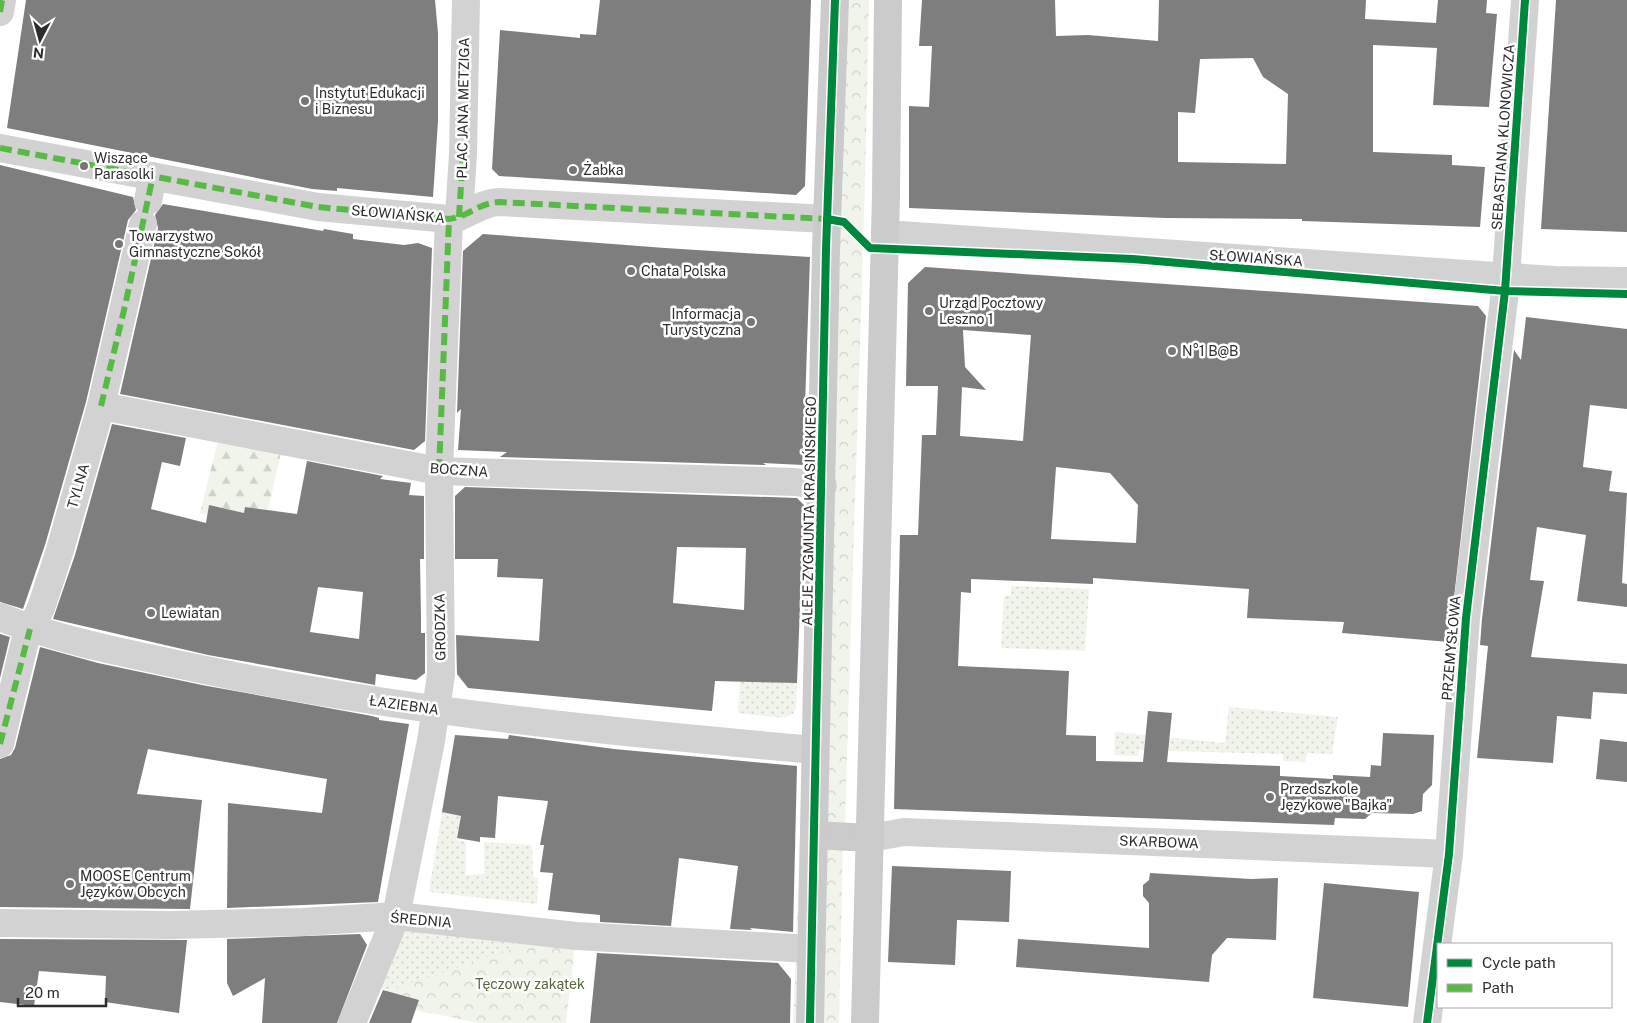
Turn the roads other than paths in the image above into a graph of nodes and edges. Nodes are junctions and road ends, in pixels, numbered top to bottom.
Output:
1 (2, 0) edge
2 (466, 0) edge
3 (835, 0) edge
4 (888, 0) edge
5 (1525, 0) edge
6 (0, 12) edge
7 (0, 148) edge
8 (148, 200) junction
9 (454, 218) junction
10 (828, 219) junction
11 (885, 234) junction
12 (1506, 276) junction
13 (1627, 281) edge
14 (101, 406) junction
15 (439, 471) junction
16 (823, 486) junction
17 (0, 617) edge
18 (30, 629) junction
19 (436, 709) junction
20 (0, 744) edge
21 (815, 750) junction
22 (814, 835) junction
23 (870, 838) junction
24 (1449, 854) junction
25 (396, 916) junction
26 (0, 924) edge
27 (1438, 943) edge
28 (812, 949) junction
29 (1437, 951) edge
30 (352, 1023) edge
31 (810, 1023) edge
32 (865, 1023) edge
33 (1428, 1023) edge

1 - 6 street
2 - 9 street, PLAC JANA METZIGA
3 - 10 street, ALEJE ZYGMUNTA KRASIŃSKIEGO
4 - 11 street
5 - 12 street, SEBASTIANA KLONOWICZA
7 - 8 street, SŁOWIAŃSKA
8 - 9 street, SŁOWIAŃSKA
8 - 14 street, TYLNA
9 - 10 street, SŁOWIAŃSKA
9 - 15 street, GRODZKA
10 - 16 street, ALEJE ZYGMUNTA KRASIŃSKIEGO
11 - 12 street, SŁOWIAŃSKA
11 - 23 street
12 - 13 street, SŁOWIAŃSKA
12 - 24 street, PRZEMYSŁOWA
14 - 15 street, BOCZNA
14 - 18 street, TYLNA
15 - 16 street, BOCZNA
15 - 19 street, GRODZKA
16 - 21 street, ALEJE ZYGMUNTA KRASIŃSKIEGO
17 - 18 street, ŁAZIEBNA
18 - 19 street, ŁAZIEBNA
18 - 20 street, TYLNA
19 - 21 street, ŁAZIEBNA
19 - 25 street, GRODZKA
21 - 22 street, ALEJE ZYGMUNTA KRASIŃSKIEGO
22 - 23 street
22 - 28 street, ALEJE ZYGMUNTA KRASIŃSKIEGO
23 - 24 street, SKARBOWA
23 - 32 street
24 - 27 street, PRZEMYSŁOWA
25 - 26 street, ŚREDNIA
25 - 28 street, ŚREDNIA
25 - 30 street, GRODZKA
28 - 31 street, ALEJE ZYGMUNTA KRASIŃSKIEGO
29 - 33 street, PRZEMYSŁOWA

